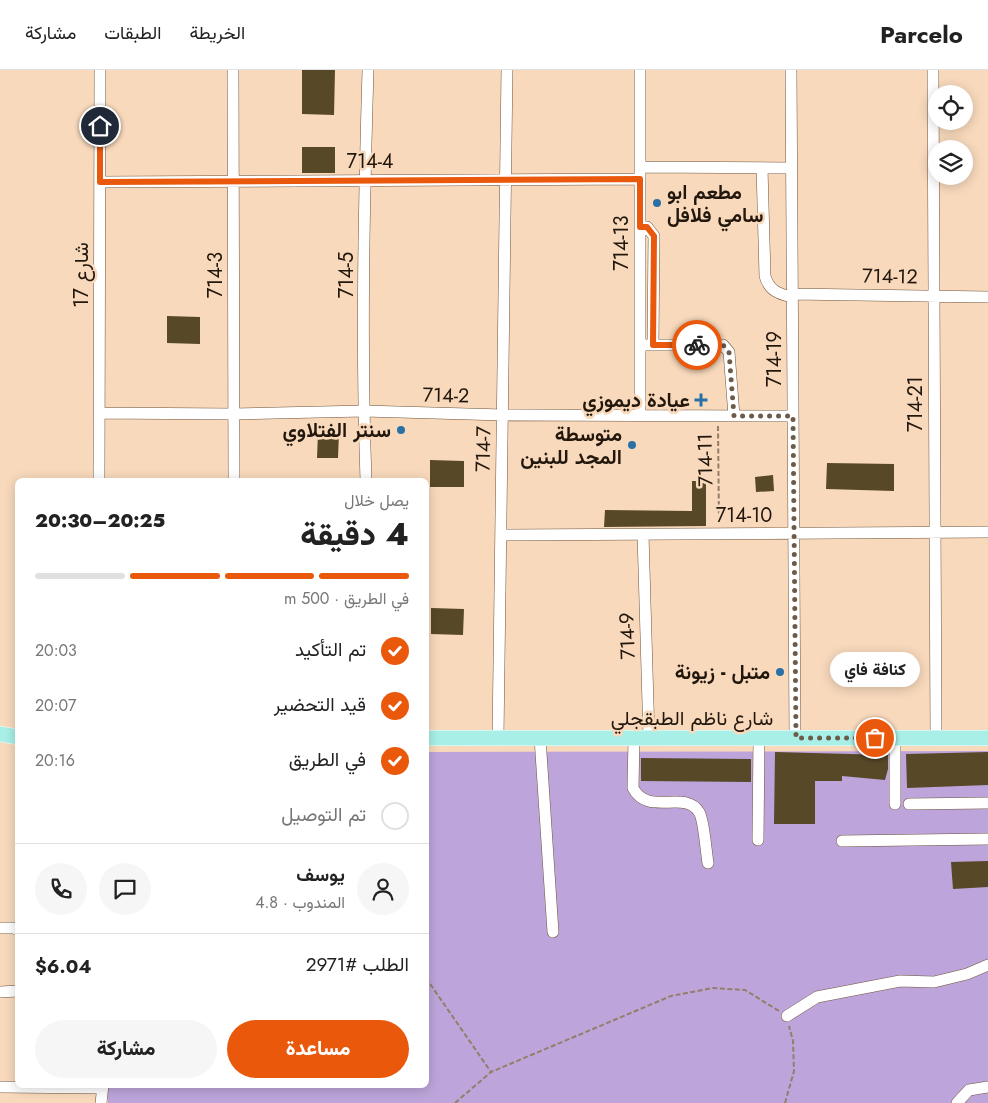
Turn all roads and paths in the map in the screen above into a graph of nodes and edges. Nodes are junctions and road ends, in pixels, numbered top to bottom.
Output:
1 (100, 70) edge
2 (234, 70) edge
3 (368, 70) edge
4 (508, 70) edge
5 (640, 70) edge
6 (791, 70) edge
7 (933, 70) edge
8 (640, 167) junction
9 (762, 168) junction
10 (792, 168) junction
11 (365, 179) junction
12 (640, 179) junction
13 (506, 180) junction
14 (234, 181) junction
15 (100, 182) junction
16 (640, 227) junction
17 (792, 295) junction
18 (934, 296) junction
19 (988, 297) edge
20 (640, 345) junction
21 (653, 345) junction
22 (364, 411) junction
23 (99, 413) junction
24 (234, 414) junction
25 (503, 415) junction
26 (640, 415) junction
27 (718, 416) junction
28 (734, 416) junction
29 (793, 416) junction
30 (98, 478) edge
31 (234, 478) edge
32 (366, 478) edge
33 (935, 532) junction
34 (988, 532) edge
35 (794, 533) junction
36 (643, 534) junction
37 (720, 534) junction
38 (501, 535) junction
39 (0, 734) edge
40 (15, 737) edge
41 (15, 738) edge
42 (429, 738) edge
43 (498, 738) junction
44 (540, 738) junction
45 (641, 738) junction
46 (759, 738) junction
47 (796, 738) junction
48 (895, 738) junction
49 (936, 738) junction
50 (988, 738) edge
51 (0, 740) edge
52 (988, 803) edge
53 (895, 804) dead end
54 (909, 804) dead end
55 (988, 838) edge
56 (758, 840) dead end
57 (842, 841) dead end
58 (708, 863) dead end
59 (0, 928) edge
60 (15, 928) edge
61 (553, 932) dead end
62 (988, 965) edge
63 (429, 982) edge
64 (15, 991) edge
65 (0, 992) edge
66 (787, 1016) junction
67 (491, 1072) junction
68 (0, 1087) edge
69 (15, 1087) edge
70 (988, 1087) edge
71 (103, 1088) edge
72 (101, 1103) edge
73 (455, 1103) edge
74 (786, 1103) edge
75 (957, 1103) edge

1 - 15 street, شارع 17
2 - 14 street, 714-3
3 - 11 street, 714-5
4 - 13 street, 714-7
5 - 8 street, 714-13
6 - 10 street, 714-19
7 - 18 street, 714-21
8 - 9 street
8 - 12 street, 714-13
9 - 10 street
9 - 17 street
10 - 17 street, 714-19
11 - 13 street, 714-4
11 - 14 street, 714-4
11 - 22 street, 714-5
12 - 13 street, 714-4
12 - 16 street, 714-13
13 - 25 street, 714-7
14 - 15 street, 714-4
14 - 24 street, 714-3
15 - 23 street, شارع 17
16 - 20 street, 714-13
16 - 21 street
17 - 18 street, 714-12
17 - 29 street, 714-19
18 - 19 street, 714-12
18 - 33 street, 714-21
20 - 21 street
20 - 26 street, 714-13
21 - 28 street
22 - 24 street, 714-2
22 - 25 street, 714-2
22 - 32 street, 714-5
23 - 24 street, 714-2
23 - 30 street, شارع 17
24 - 31 street, 714-3
25 - 26 street, 714-2
25 - 38 street, 714-7
26 - 27 street, 714-2
27 - 28 street, 714-2
27 - 37 path, 714-11
28 - 29 street, 714-2
29 - 35 street, 714-19
33 - 34 street, 714-10
33 - 35 street, 714-10
33 - 49 street, 714-21
35 - 37 street, 714-10
35 - 47 street, 714-19
36 - 37 street, 714-10
36 - 38 street, 714-10
36 - 45 street, 714-9
38 - 43 street, 714-7
39 - 40 main road
41 - 51 main road
42 - 43 main road, شارع ناظم الطبقجلي
43 - 44 main road, شارع ناظم الطبقجلي
44 - 45 main road, شارع ناظم الطبقجلي
44 - 61 street
45 - 46 main road, شارع ناظم الطبقجلي
45 - 58 street, 714-9
46 - 47 main road, شارع ناظم الطبقجلي
46 - 56 street
47 - 48 main road, شارع ناظم الطبقجلي
48 - 49 main road, شارع ناظم الطبقجلي
48 - 53 street
49 - 50 main road, شارع ناظم الطبقجلي
52 - 54 street
55 - 57 street
59 - 60 street
62 - 66 street
63 - 67 path
64 - 65 street
66 - 67 path
66 - 74 path
67 - 73 path
68 - 69 street
70 - 75 street
71 - 72 street

